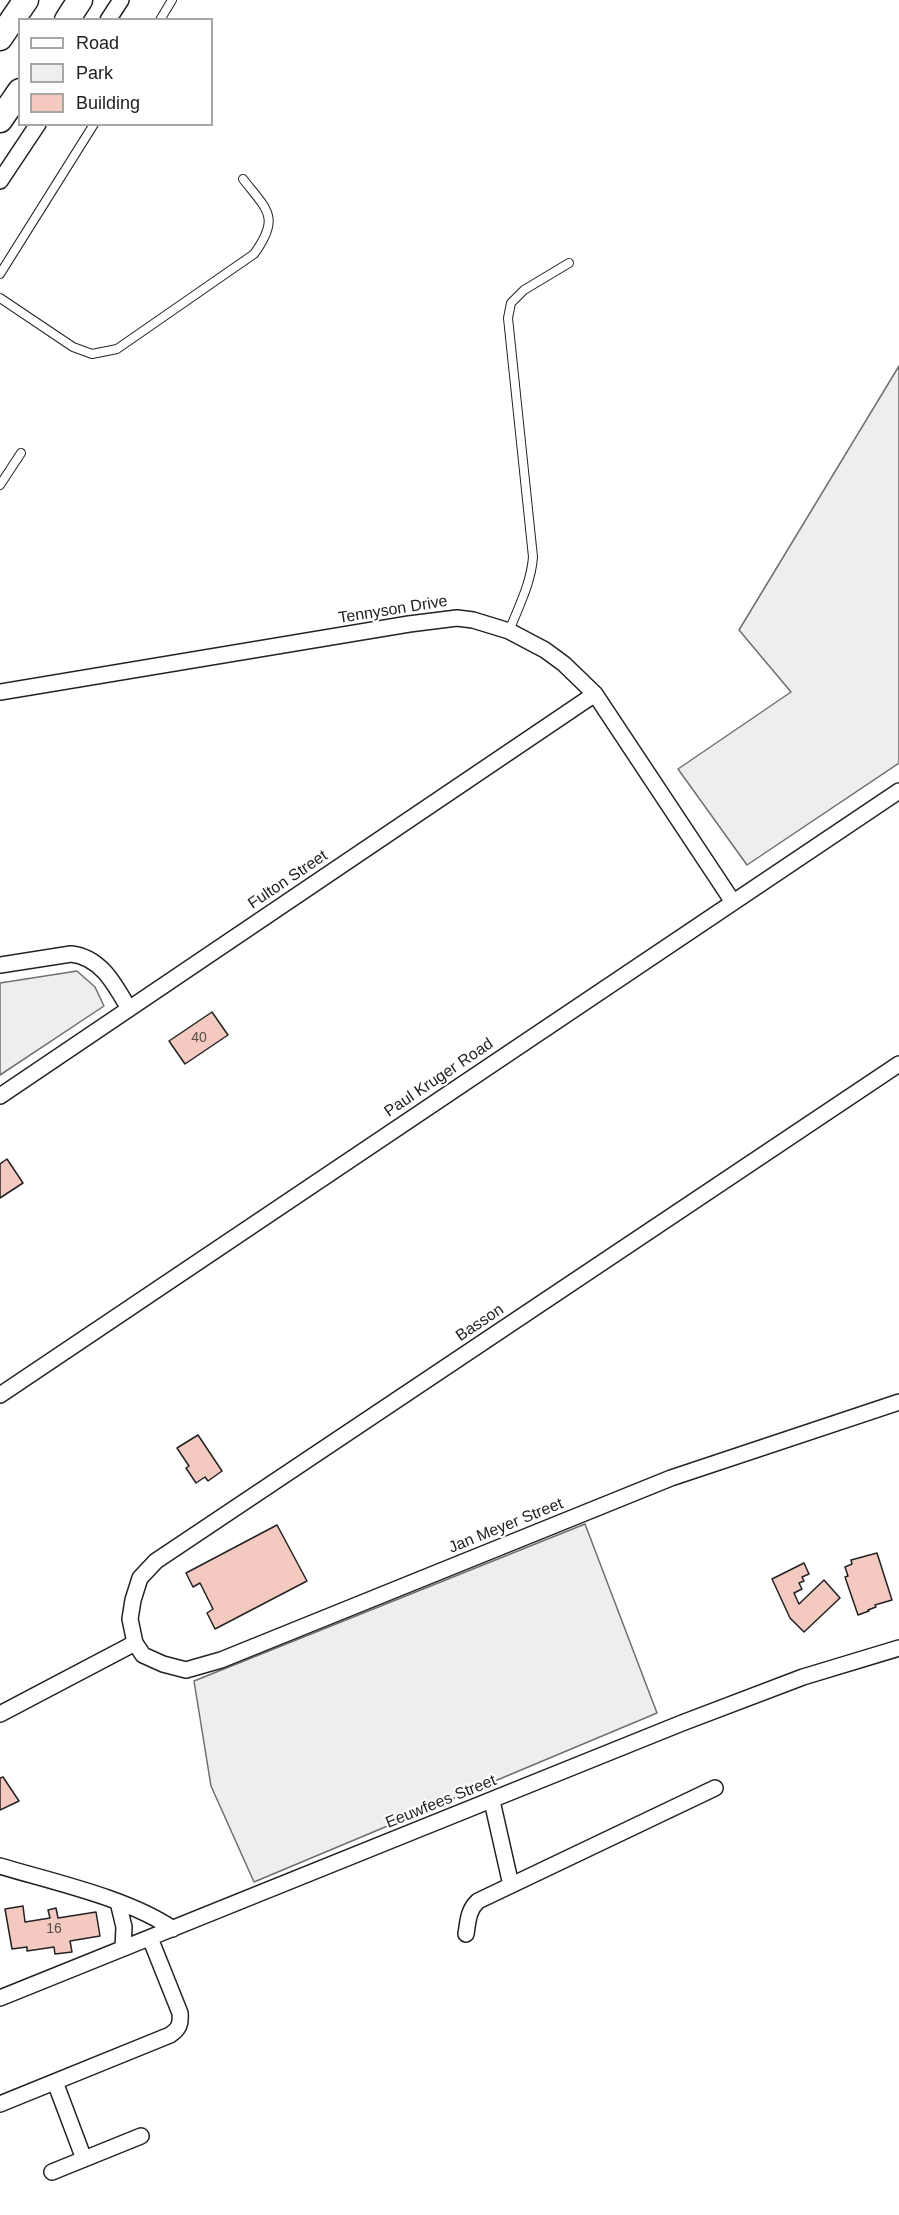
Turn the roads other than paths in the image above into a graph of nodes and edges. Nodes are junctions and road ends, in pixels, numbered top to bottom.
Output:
1 (26, 0) edge
2 (121, 0) edge
3 (172, 0) edge
4 (109, 18) edge
5 (161, 18) edge
6 (0, 39) edge
7 (18, 94) edge
8 (0, 120) edge
9 (37, 126) edge
10 (93, 126) edge
11 (243, 179) dead end
12 (0, 181) edge
13 (569, 263) dead end
14 (0, 274) edge
15 (0, 298) edge
16 (21, 453) dead end
17 (0, 485) edge
18 (509, 631) junction
19 (0, 692) edge
20 (595, 694) junction
21 (899, 791) edge
22 (733, 902) junction
23 (0, 965) edge
24 (129, 1009) junction
25 (899, 1064) edge
26 (0, 1096) edge
27 (0, 1395) edge
28 (899, 1402) edge
29 (135, 1643) junction
30 (899, 1648) edge
31 (0, 1714) edge
32 (715, 1788) dead end
33 (492, 1801) junction
34 (0, 1866) edge
35 (511, 1885) junction
36 (118, 1902) junction
37 (173, 1929) junction
38 (466, 1934) dead end
39 (150, 1938) junction
40 (123, 1948) junction
41 (0, 1998) edge
42 (55, 2082) junction
43 (0, 2104) edge
44 (141, 2136) dead end
45 (84, 2159) junction
46 (52, 2172) dead end

1 - 6 main road
2 - 4 street
3 - 5 lane
7 - 8 main road
9 - 12 street
10 - 14 lane
11 - 15 lane
13 - 18 lane
16 - 17 lane
18 - 19 street, Tennyson Drive
18 - 20 street, Tennyson Drive
20 - 22 street, Tennyson Drive
20 - 24 street, Fulton Street
21 - 22 street, Paul Kruger Road
22 - 27 street, Paul Kruger Road
23 - 24 street
24 - 26 street, Fulton Street
25 - 29 street, Basson
28 - 29 street, Jan Meyer Street
29 - 31 street
30 - 33 street, Eeuwfees Street
32 - 35 street
33 - 35 street
33 - 37 street, Eeuwfees Street
34 - 36 street
35 - 38 street
36 - 37 street
36 - 40 street
37 - 39 street, Eeuwfees Street
39 - 40 street, Eeuwfees Street
39 - 42 street
40 - 41 street, Eeuwfees Street
42 - 43 street
42 - 45 street
44 - 45 street
45 - 46 street

